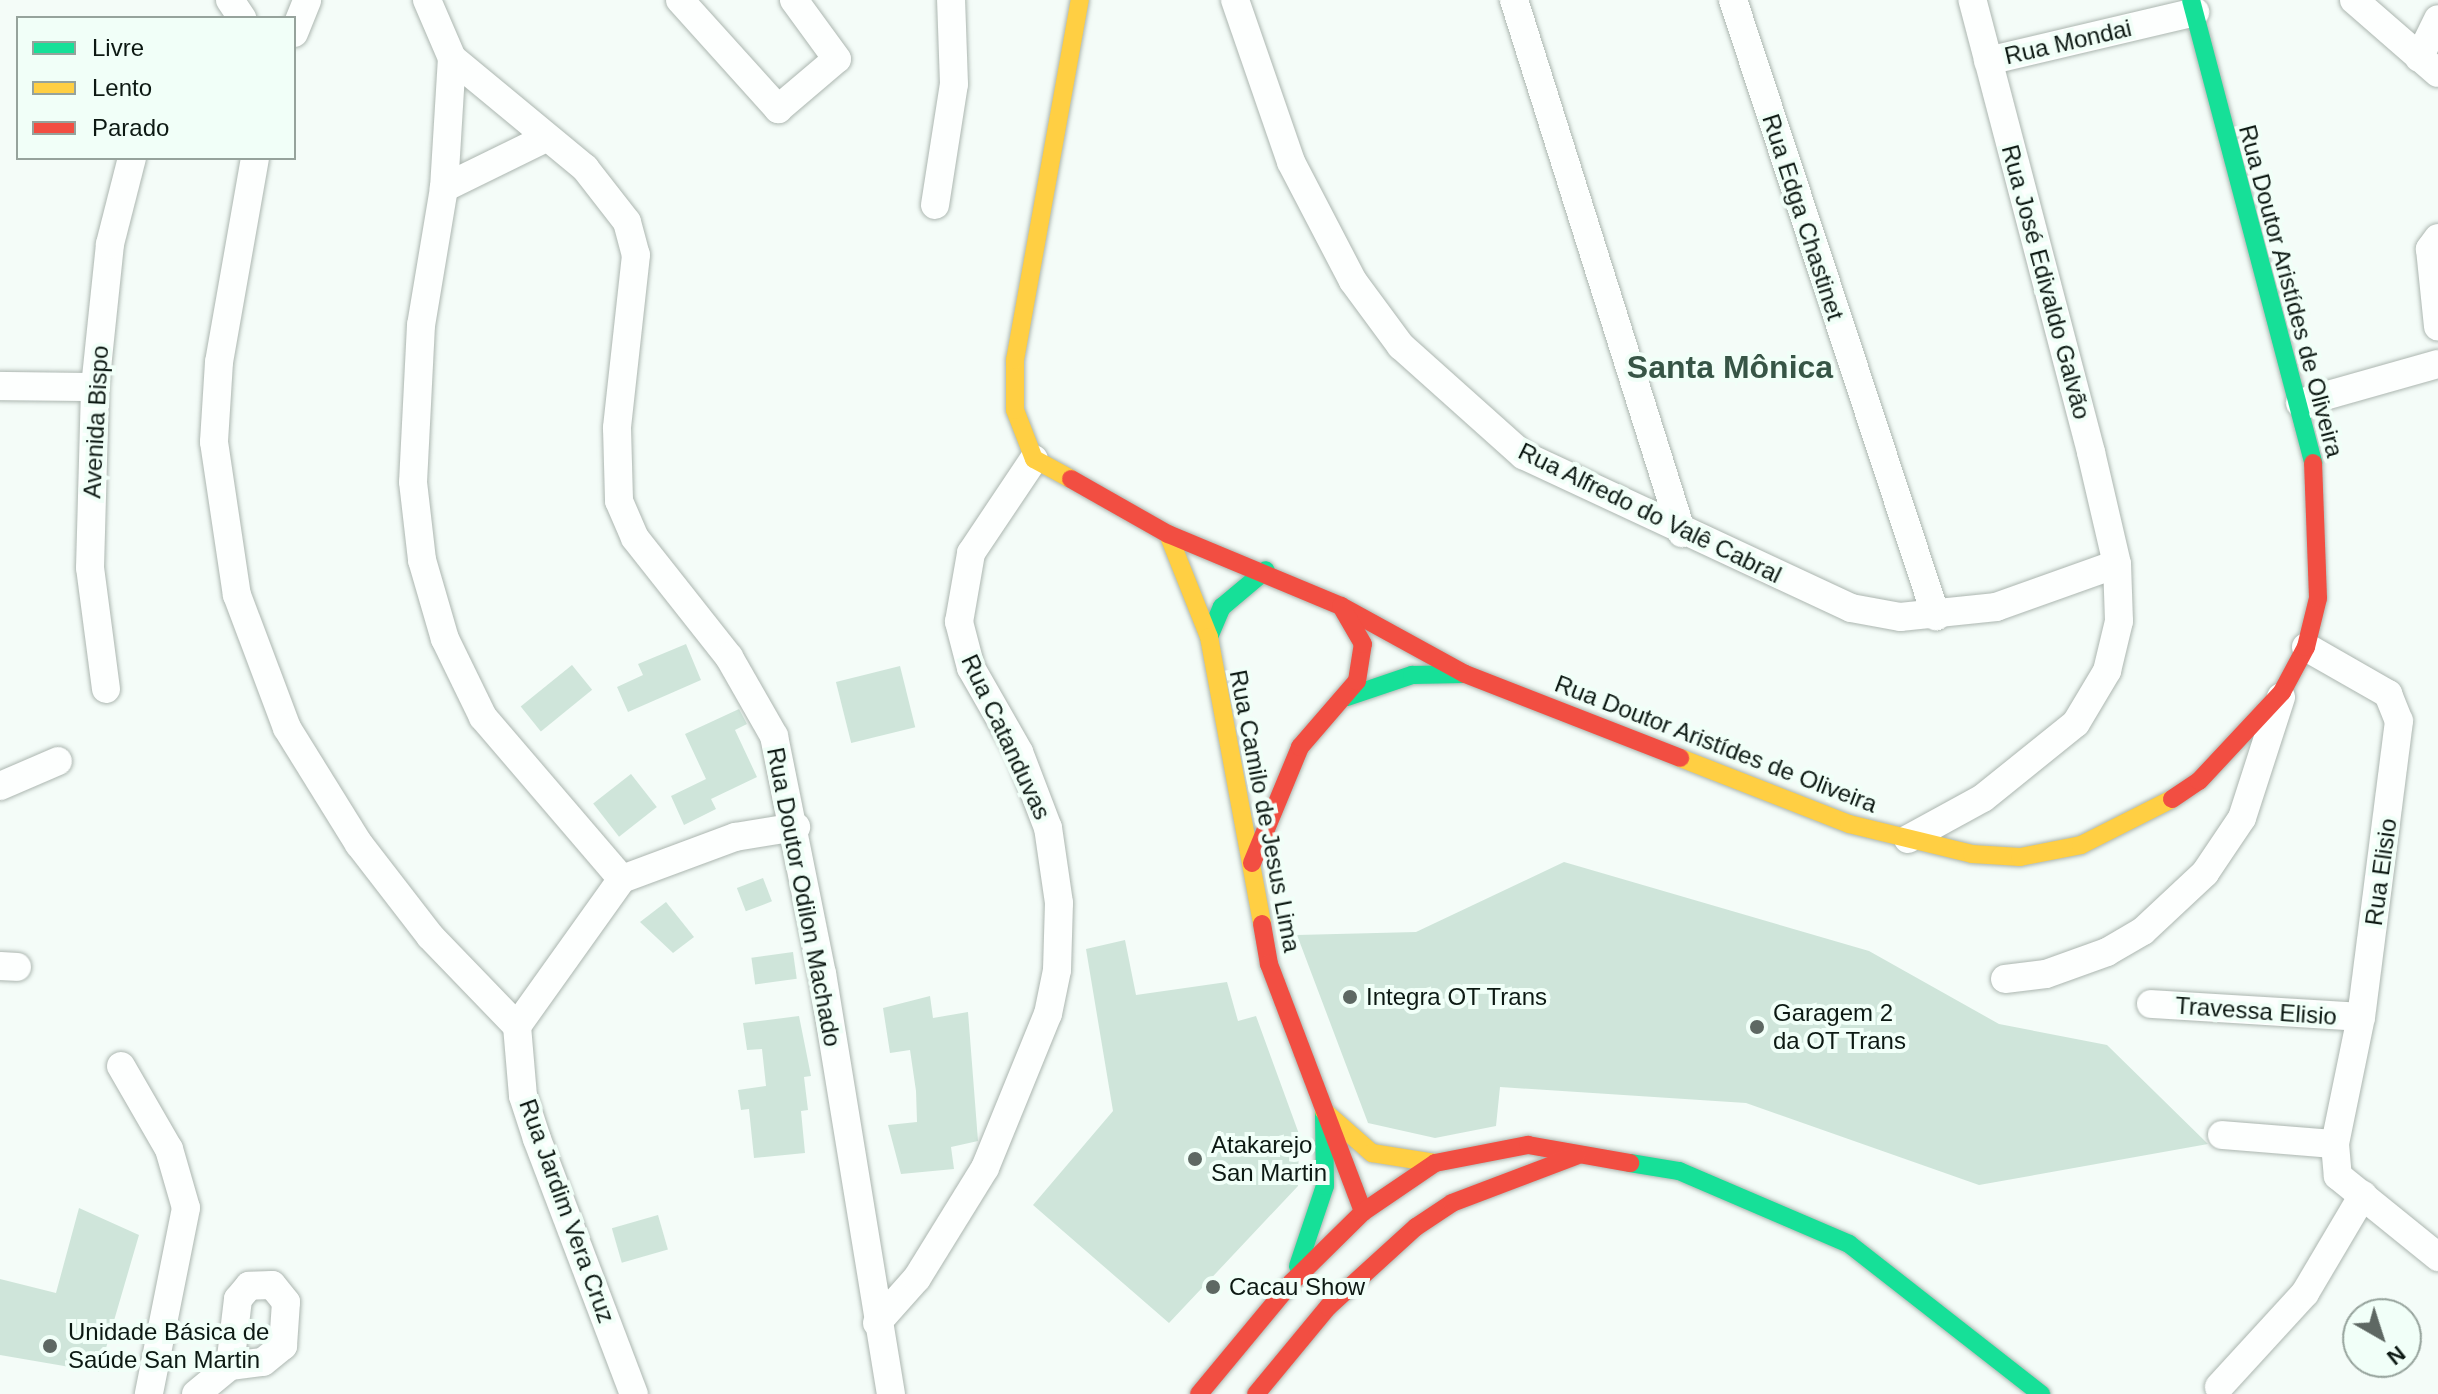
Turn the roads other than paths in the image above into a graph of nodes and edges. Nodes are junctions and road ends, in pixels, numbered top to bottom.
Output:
1 (307, 0) edge
2 (427, 0) edge
3 (680, 0) edge
4 (794, 0) edge
5 (951, 0) edge
6 (1080, 0) edge
7 (1235, 0) edge
8 (1514, 0) edge
9 (1733, 0) edge
10 (1972, 0) edge
11 (2354, 0) edge
12 (2193, 6) edge
13 (2438, 19) edge
14 (296, 28) edge
15 (452, 58) junction
16 (1988, 61) junction
17 (2428, 66) edge
18 (546, 138) junction
19 (131, 160) edge
20 (255, 160) edge
21 (444, 188) junction
22 (935, 205) dead end
23 (2438, 238) edge
24 (2438, 327) edge
25 (2438, 364) edge
26 (0, 386) edge
27 (95, 387) junction
28 (2300, 403) junction
29 (1034, 459) junction
30 (1682, 533) junction
31 (1168, 534) junction
32 (2117, 564) junction
33 (1266, 570) junction
34 (1341, 606) junction
35 (1936, 616) junction
36 (1209, 637) junction
37 (2306, 647) junction
38 (1465, 674) junction
39 (106, 689) dead end
40 (2282, 692) junction
41 (1347, 697) junction
42 (58, 761) dead end
43 (0, 786) edge
44 (796, 827) junction
45 (1908, 839) junction
46 (622, 879) junction
47 (1250, 879) junction
48 (2005, 979) dead end
49 (2151, 1004) dead end
50 (2361, 1017) junction
51 (517, 1026) junction
52 (121, 1066) dead end
53 (1324, 1111) junction
54 (2222, 1135) dead end
55 (1576, 1156) junction
56 (2336, 1159) junction
57 (1435, 1163) junction
58 (2363, 1195) junction
59 (1363, 1212) junction
60 (2438, 1257) edge
61 (1291, 1283) junction
62 (1328, 1307) junction
63 (877, 1323) junction
64 (230, 1366) dead end
65 (2219, 1387) dead end
66 (149, 1394) edge
67 (196, 1394) edge
68 (634, 1394) edge
69 (891, 1394) edge
70 (1199, 1394) edge
71 (1256, 1394) edge
72 (2041, 1394) edge

1 - 14 street
2 - 15 street, Rua Doutor Odilon Machado
3 - 4 street
5 - 22 street
6 - 29 main road
7 - 30 street, Rua Alfredo do Valê Cabral
8 - 30 street
9 - 35 street, Rua Edga Chastinet
10 - 16 street, Rua José Edivaldo Galvão
11 - 17 street
12 - 16 street, Rua Mondai
12 - 28 main road, Rua Doutor Aristídes de Oliveira
13 - 17 street
15 - 18 street, Rua Doutor Odilon Machado
15 - 21 street
16 - 32 street, Rua José Edivaldo Galvão
18 - 21 street
18 - 44 street, Rua Doutor Odilon Machado
19 - 27 street, Avenida Bispo
20 - 51 street
21 - 46 street
23 - 24 street
25 - 28 street
26 - 27 street
27 - 39 street, Avenida Bispo
28 - 37 main road, Rua Doutor Aristídes de Oliveira
29 - 31 main road, Rua Doutor Aristídes de Oliveira
29 - 63 street, Rua Catanduvas
30 - 35 street, Rua Alfredo do Valê Cabral
31 - 33 main road, Rua Doutor Aristídes de Oliveira
31 - 36 main road
32 - 35 street, Rua Alfredo do Valê Cabral
32 - 45 street, Rua José Edivaldo Galvão
33 - 34 main road, Rua Doutor Aristídes de Oliveira
33 - 36 main road
34 - 38 main road, Rua Doutor Aristídes de Oliveira
34 - 41 main road
36 - 47 main road, Rua Camilo de Jesus Lima
37 - 40 main road, Rua Doutor Aristídes de Oliveira
37 - 50 street, Rua Elisio
38 - 41 main road, Rua Doutor Aristídes de Oliveira
38 - 45 main road, Rua Doutor Aristídes de Oliveira
40 - 45 main road, Rua Doutor Aristídes de Oliveira
40 - 48 street
41 - 47 main road
42 - 43 street
44 - 46 street
44 - 63 street, Rua Doutor Odilon Machado
46 - 51 street
47 - 53 main road, Rua Camilo de Jesus Lima
49 - 50 street, Travessa Elisio
50 - 56 street, Rua Elisio
51 - 68 street, Rua Jardim Vera Cruz
52 - 66 street
53 - 57 main road
53 - 59 main road, Rua Camilo de Jesus Lima
53 - 61 main road
54 - 56 street
55 - 57 main road
55 - 62 main road
55 - 72 main road
56 - 58 street
57 - 59 main road
58 - 60 street
58 - 65 street
59 - 61 main road
59 - 62 main road
61 - 70 main road
62 - 71 main road
63 - 69 street, Rua Doutor Odilon Machado
64 - 67 street

